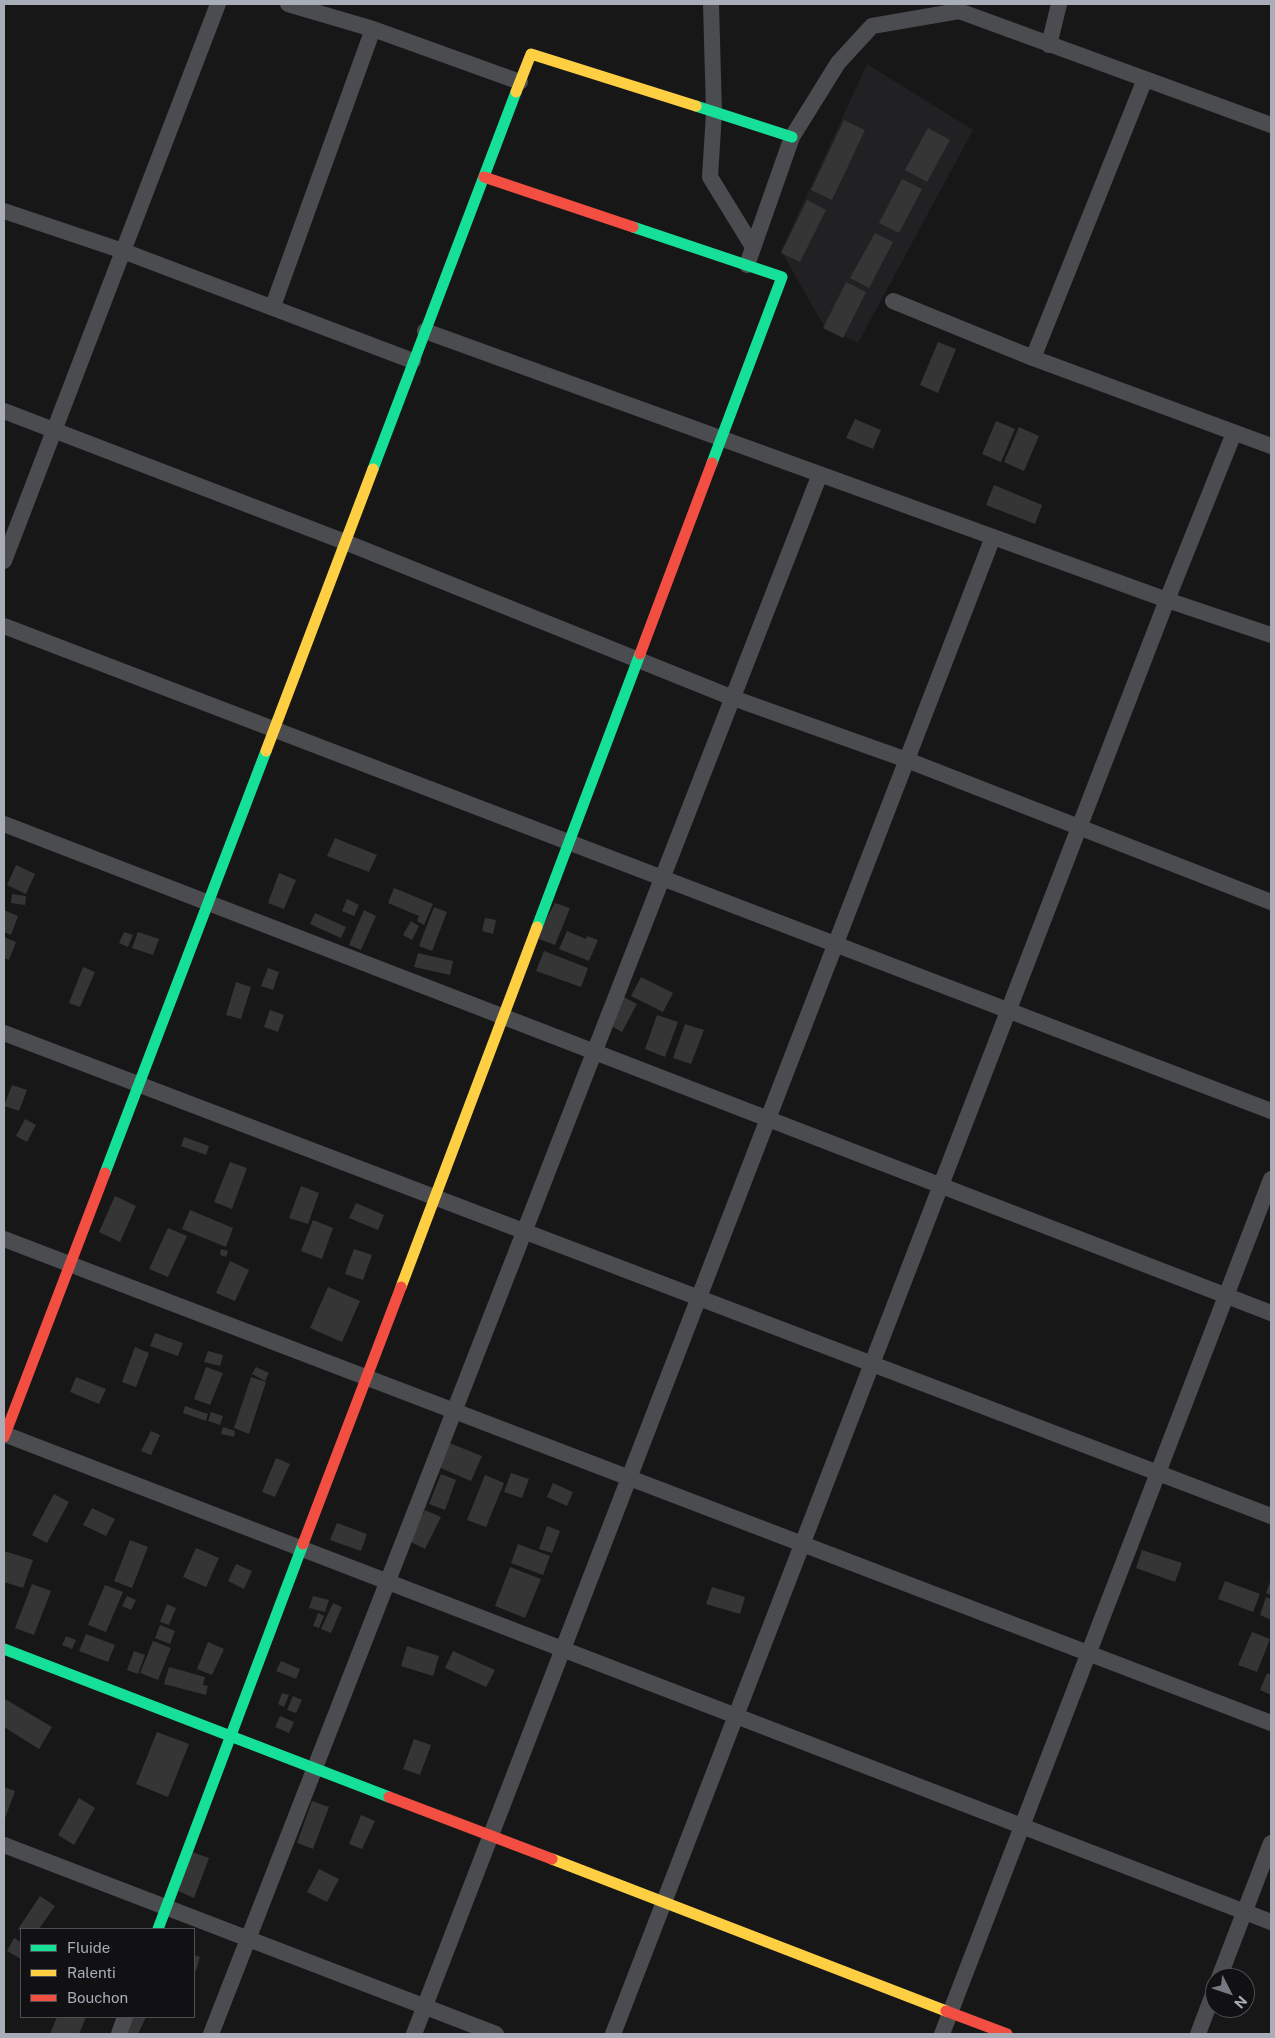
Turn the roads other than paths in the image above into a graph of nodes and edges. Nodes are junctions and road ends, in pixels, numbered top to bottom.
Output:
1 (218, 4) edge
2 (288, 4) edge
3 (711, 4) edge
4 (1059, 4) edge
5 (373, 29) junction
6 (1049, 45) junction
7 (1145, 79) junction
8 (520, 82) junction
9 (714, 113) junction
10 (1271, 124) edge
11 (792, 137) junction
12 (484, 177) junction
13 (4, 211) edge
14 (753, 247) junction
15 (123, 251) junction
16 (747, 266) junction
17 (893, 301) dead end
18 (273, 306) junction
19 (425, 331) junction
20 (1033, 358) junction
21 (413, 361) junction
22 (4, 411) edge
23 (54, 430) junction
24 (1234, 433) junction
25 (722, 438) junction
26 (1271, 446) edge
27 (820, 474) junction
28 (993, 537) junction
29 (345, 542) junction
30 (4, 561) edge
31 (1167, 600) junction
32 (4, 626) edge
33 (1271, 636) edge
34 (638, 659) junction
35 (733, 698) junction
36 (273, 729) junction
37 (907, 760) junction
38 (4, 824) edge
39 (1080, 827) junction
40 (569, 842) junction
41 (663, 878) junction
42 (207, 902) junction
43 (1271, 902) edge
44 (836, 944) junction
45 (1009, 1010) junction
46 (503, 1017) junction
47 (4, 1033) edge
48 (595, 1052) junction
49 (138, 1084) junction
50 (1271, 1111) edge
51 (768, 1119) junction
52 (1271, 1179) edge
53 (941, 1186) junction
54 (435, 1197) junction
55 (525, 1232) junction
56 (4, 1239) edge
57 (70, 1264) junction
58 (1226, 1296) junction
59 (699, 1298) junction
60 (1271, 1313) edge
61 (872, 1364) junction
62 (367, 1377) junction
63 (455, 1411) junction
64 (4, 1435) edge
65 (1158, 1473) junction
66 (629, 1478) junction
67 (1271, 1516) edge
68 (802, 1544) junction
69 (302, 1549) junction
70 (388, 1582) junction
71 (4, 1649) edge
72 (563, 1650) junction
73 (1089, 1653) junction
74 (736, 1716) junction
75 (1271, 1722) edge
76 (231, 1736) junction
77 (315, 1768) junction
78 (1022, 1827) junction
79 (491, 1836) junction
80 (1271, 1843) edge
81 (4, 1845) edge
82 (664, 1902) junction
83 (167, 1907) junction
84 (1245, 1912) junction
85 (1271, 1922) edge
86 (158, 1928) edge
87 (249, 1939) junction
88 (1223, 1968) edge
89 (425, 2007) junction
90 (950, 2012) junction
91 (1205, 2015) edge
92 (125, 2018) edge
93 (119, 2034) edge
94 (211, 2034) edge
95 (414, 2034) edge
96 (496, 2034) edge
97 (613, 2034) edge
98 (942, 2034) edge
99 (1007, 2034) edge
100 (1198, 2034) edge

1 - 15 street
2 - 5 street
3 - 9 street
4 - 6 street
5 - 8 street
5 - 18 street
6 - 7 street
6 - 11 street
7 - 10 street
7 - 20 street
8 - 9 street
8 - 12 street
9 - 11 street
9 - 14 street
11 - 14 street
12 - 16 street
12 - 19 street
13 - 15 street
14 - 16 street
15 - 18 street
15 - 23 street
16 - 25 street
17 - 20 street
18 - 21 street
19 - 21 street
19 - 25 street
20 - 24 street
21 - 29 street
22 - 23 street
23 - 29 street
23 - 30 street
24 - 26 street
24 - 31 street
25 - 27 street
25 - 34 street
27 - 28 street
27 - 35 street
28 - 31 street
28 - 37 street
29 - 34 street
29 - 36 street
31 - 33 street
31 - 39 street
32 - 36 street
34 - 35 street
34 - 40 street
35 - 37 street
35 - 41 street
36 - 40 street
36 - 42 street
37 - 39 street
37 - 44 street
38 - 42 street
39 - 43 street
39 - 45 street
40 - 41 street
40 - 46 street
41 - 44 street
41 - 48 street
42 - 46 street
42 - 49 street
44 - 45 street
44 - 51 street
45 - 50 street
45 - 53 street
46 - 48 street
46 - 54 street
47 - 49 street
48 - 51 street
48 - 55 street
49 - 54 street
49 - 57 street
51 - 53 street
51 - 59 street
52 - 58 street
53 - 58 street
53 - 61 street
54 - 55 street
54 - 62 street
55 - 59 street
55 - 63 street
56 - 57 street
57 - 62 street
57 - 64 street
58 - 60 street
58 - 65 street
59 - 61 street
59 - 66 street
61 - 65 street
61 - 68 street
62 - 63 street
62 - 69 street
63 - 66 street
63 - 70 street
64 - 69 street
65 - 67 street
65 - 73 street
66 - 68 street
66 - 72 street
68 - 73 street
68 - 74 street
69 - 70 street
69 - 76 street
70 - 72 street
70 - 77 street
71 - 76 street
72 - 74 street
72 - 79 street
73 - 75 street
73 - 78 street
74 - 78 street
74 - 82 street
76 - 77 street
76 - 83 street
77 - 79 street
77 - 87 street
78 - 84 street
78 - 90 street
79 - 82 street
79 - 89 street
80 - 84 street
81 - 83 street
82 - 90 street
82 - 97 street
83 - 86 street
83 - 87 street
84 - 85 street
84 - 88 street
87 - 89 street
87 - 94 street
89 - 95 street
89 - 96 street
90 - 98 street
90 - 99 street
91 - 100 street
92 - 93 street

